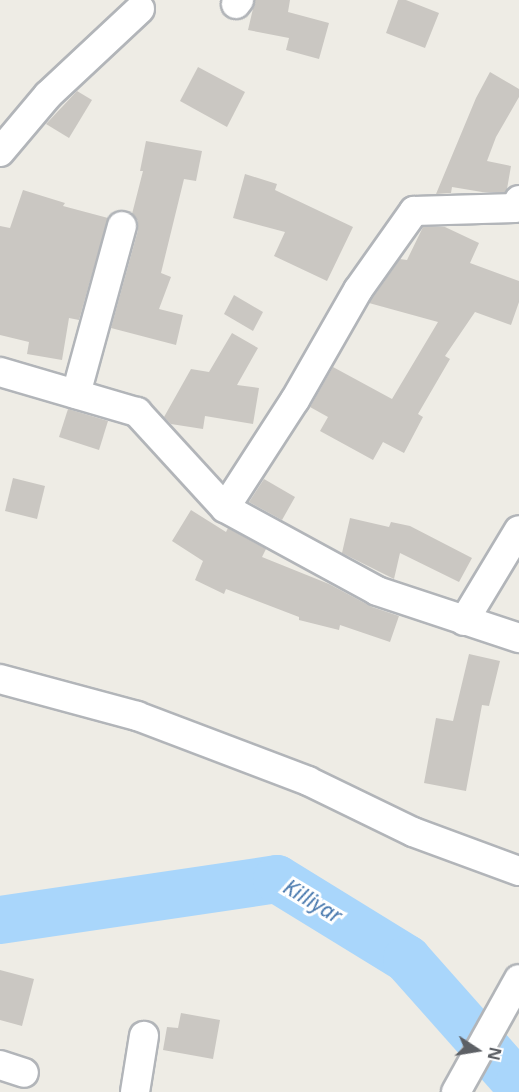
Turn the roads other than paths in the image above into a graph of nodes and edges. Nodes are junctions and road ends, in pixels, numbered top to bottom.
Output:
1 (140, 9) dead end
2 (0, 152) edge
3 (519, 200) edge
4 (122, 226) dead end
5 (0, 372) edge
6 (76, 394) junction
7 (225, 508) junction
8 (519, 530) edge
9 (464, 621) junction
10 (519, 638) edge
11 (0, 679) edge
12 (519, 871) edge
13 (519, 979) edge
14 (144, 1036) dead end
15 (135, 1092) edge
16 (456, 1092) edge

1 - 2 street
3 - 7 street
4 - 6 street
5 - 6 street
6 - 7 street
7 - 9 street
8 - 9 street
9 - 10 street
11 - 12 street
13 - 16 street
14 - 15 street

